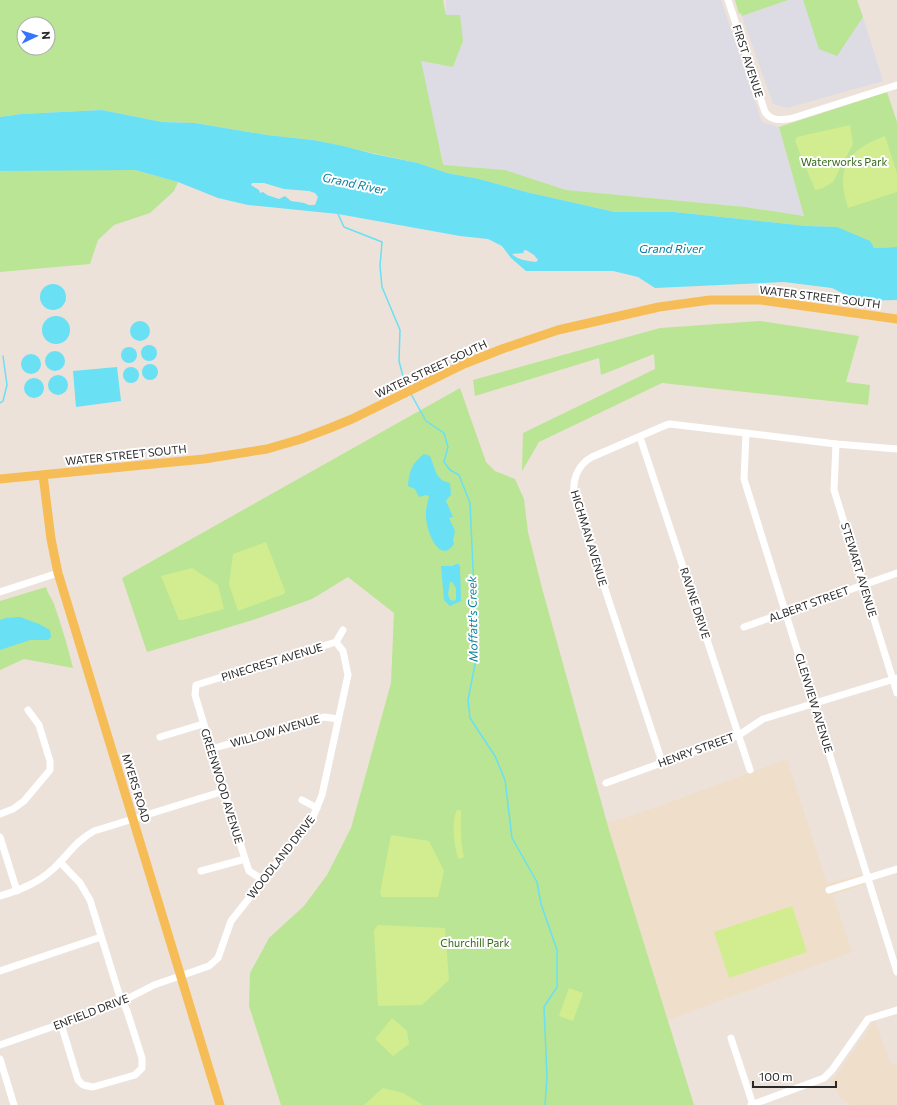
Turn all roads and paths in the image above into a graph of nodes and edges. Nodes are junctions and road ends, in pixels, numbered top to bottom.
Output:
1 (728, 0) edge
2 (897, 85) edge
3 (897, 319) edge
4 (746, 433) junction
5 (640, 437) junction
6 (836, 444) junction
7 (897, 449) edge
8 (43, 475) junction
9 (0, 479) edge
10 (58, 573) junction
11 (897, 573) edge
12 (863, 585) junction
13 (0, 592) edge
14 (786, 612) junction
15 (744, 627) dead end
16 (343, 630) dead end
17 (336, 642) junction
18 (895, 679) edge
19 (196, 685) joint
20 (897, 693) edge
21 (814, 703) junction
22 (28, 710) dead end
23 (338, 719) junction
24 (203, 724) junction
25 (739, 735) junction
26 (160, 737) dead end
27 (212, 749) junction
28 (662, 762) junction
29 (750, 770) dead end
30 (606, 783) dead end
31 (224, 791) junction
32 (302, 800) dead end
33 (317, 808) junction
34 (0, 814) edge
35 (133, 818) junction
36 (0, 837) edge
37 (245, 859) junction
38 (60, 862) junction
39 (897, 869) edge
40 (201, 871) dead end
41 (868, 878) junction
42 (263, 880) junction
43 (829, 890) dead end
44 (16, 891) junction
45 (0, 896) edge
46 (101, 937) junction
47 (0, 971) edge
48 (897, 972) edge
49 (181, 975) junction
50 (123, 1002) junction
51 (897, 1010) edge
52 (61, 1024) junction
53 (731, 1038) dead end
54 (0, 1045) edge
55 (0, 1059) edge
56 (14, 1105) edge
57 (220, 1105) edge
58 (752, 1105) edge

1 - 2 street, FIRST AVENUE
3 - 8 main road, WATER STREET SOUTH
4 - 5 street, HIGHMAN AVENUE
4 - 6 street, HIGHMAN AVENUE
4 - 14 street, GLENVIEW AVENUE
5 - 25 street, RAVINE DRIVE
5 - 28 street, HIGHMAN AVENUE
6 - 7 street, HIGHMAN AVENUE
6 - 12 street, STEWART AVENUE
8 - 9 main road, WATER STREET SOUTH
8 - 10 main road, MYERS ROAD
10 - 13 street
10 - 35 main road, MYERS ROAD
11 - 12 street, ALBERT STREET
12 - 14 street, ALBERT STREET
12 - 18 street, STEWART AVENUE
14 - 15 street, ALBERT STREET
14 - 21 street, GLENVIEW AVENUE
16 - 17 street, PINECREST AVENUE
17 - 19 street, PINECREST AVENUE
17 - 23 street, WOODLAND DRIVE
18 - 20 street, STEWART AVENUE
18 - 21 street, HENRY STREET
19 - 24 street, GREENWOOD AVENUE
21 - 25 street, HENRY STREET
21 - 41 street, GLENVIEW AVENUE
22 - 34 street
23 - 27 street, WILLOW AVENUE
23 - 33 street, WOODLAND DRIVE
24 - 26 street
24 - 27 street, GREENWOOD AVENUE
25 - 28 street, HENRY STREET
25 - 29 street, RAVINE DRIVE
27 - 31 street, GREENWOOD AVENUE
28 - 30 street, HENRY STREET
31 - 35 street
31 - 37 street, GREENWOOD AVENUE
32 - 33 street
33 - 42 street, WOODLAND DRIVE
35 - 38 street
35 - 49 main road, MYERS ROAD
36 - 44 street
37 - 40 street
37 - 42 street, GREENWOOD AVENUE
38 - 44 street
38 - 46 street
39 - 41 street
41 - 43 street
41 - 48 street, GLENVIEW AVENUE
42 - 49 street, WOODLAND DRIVE
44 - 45 street
46 - 47 street
46 - 50 street
49 - 50 street, ENFIELD DRIVE
49 - 57 main road, MYERS ROAD
50 - 52 street, ENFIELD DRIVE
50 - 52 street
51 - 58 street
52 - 54 street, ENFIELD DRIVE
53 - 58 street
55 - 56 street

